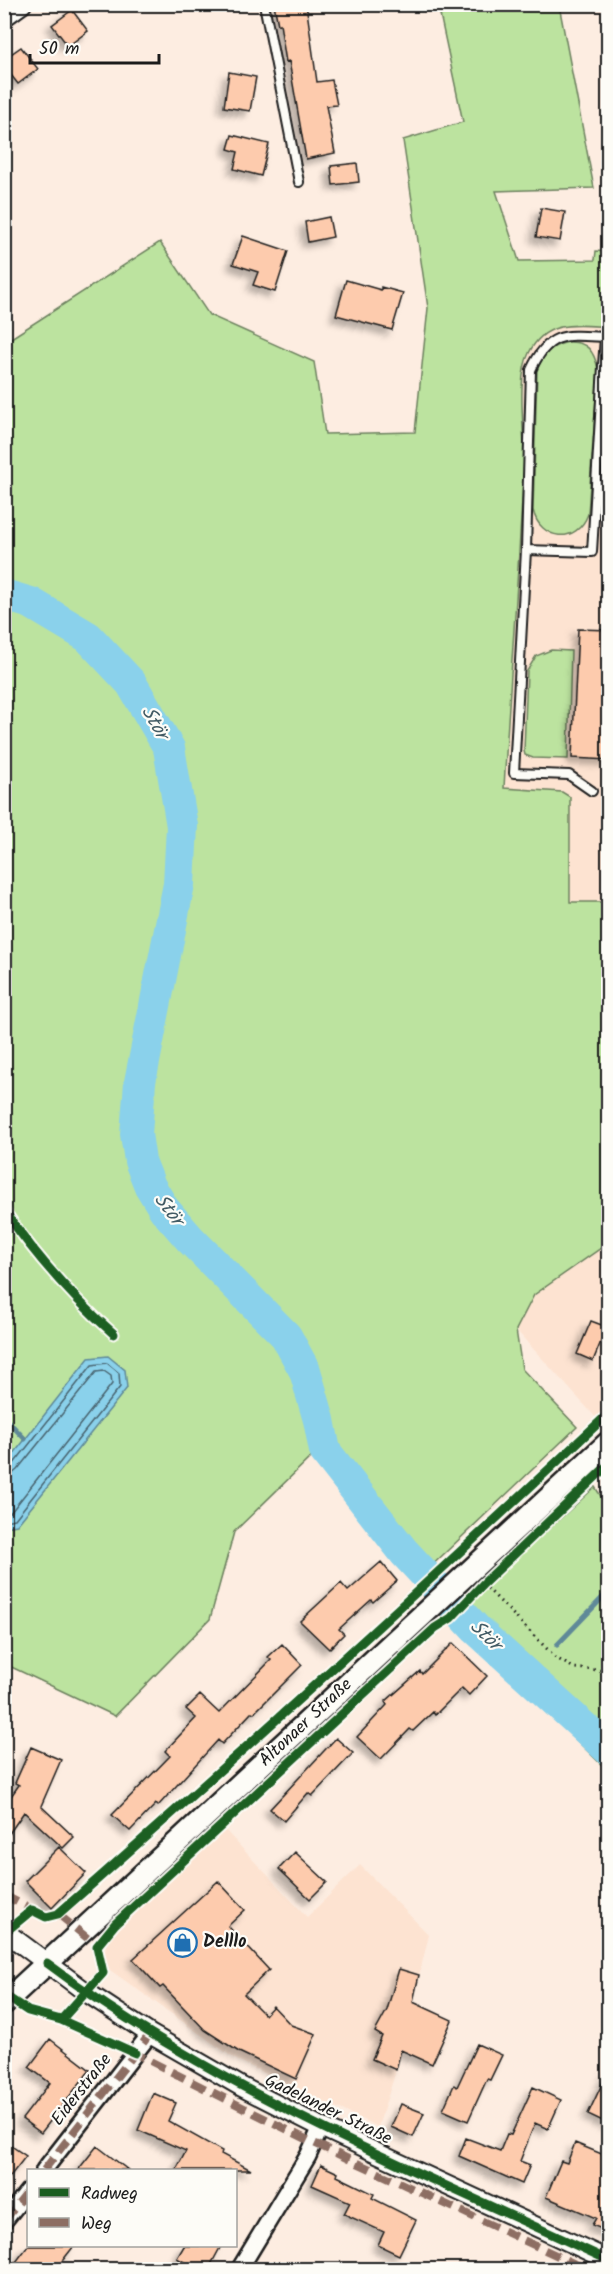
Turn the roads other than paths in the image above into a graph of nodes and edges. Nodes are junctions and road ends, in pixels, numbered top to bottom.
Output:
1 (22, 4) edge
2 (264, 4) edge
3 (4, 17) edge
4 (299, 182) dead end
5 (606, 366) edge
6 (526, 550) junction
7 (592, 791) dead end
8 (601, 1450) edge
9 (609, 1472) edge
10 (4, 1931) edge
11 (47, 1963) junction
12 (4, 2003) edge
13 (150, 2034) junction
14 (321, 2127) junction
15 (45, 2169) edge
16 (27, 2191) edge
17 (4, 2222) edge
18 (609, 2260) edge
19 (239, 2270) edge

1 - 3 street
2 - 4 lane
5 - 6 lane
5 - 6 lane
6 - 7 lane
8 - 9 lane
8 - 11 main road, Altonaer Straße
10 - 11 street, Gadelander Straße
11 - 12 main road, Altonaer Straße
11 - 13 street, Gadelander Straße
13 - 14 street, Gadelander Straße
13 - 15 street, Eiderstraße
14 - 18 street, Gadelander Straße
14 - 19 street
16 - 17 street

